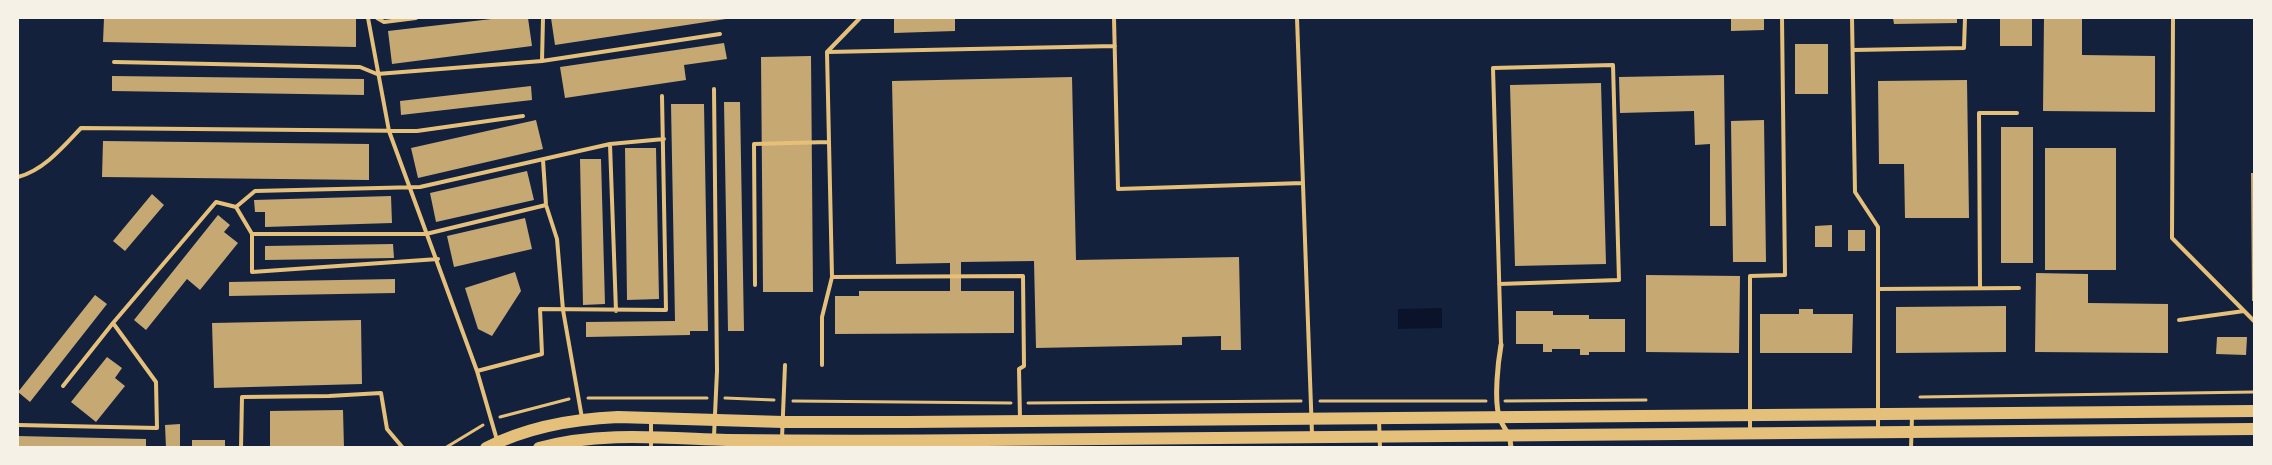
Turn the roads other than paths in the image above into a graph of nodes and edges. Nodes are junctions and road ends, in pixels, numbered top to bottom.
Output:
1 (368, 18) edge
2 (377, 18) edge
3 (416, 18) edge
4 (543, 18) edge
5 (860, 18) edge
6 (1114, 18) edge
7 (1297, 18) edge
8 (1782, 18) edge
9 (1852, 18) edge
10 (1965, 18) edge
11 (2173, 18) edge
12 (720, 34) dead end
13 (1115, 46) junction
14 (1853, 50) junction
15 (826, 52) junction
16 (542, 61) junction
17 (114, 62) dead end
18 (378, 74) junction
19 (714, 89) dead end
20 (662, 96) dead end
21 (2017, 113) dead end
22 (523, 116) dead end
23 (389, 131) junction
24 (664, 139) junction
25 (828, 142) junction
26 (610, 144) junction
27 (543, 160) junction
28 (18, 176) edge
29 (1303, 183) junction
30 (409, 188) junction
31 (546, 205) junction
32 (236, 207) junction
33 (252, 234) junction
34 (426, 234) junction
35 (438, 260) junction
36 (832, 277) junction
37 (1499, 284) junction
38 (755, 285) dead end
39 (1980, 288) junction
40 (2019, 288) dead end
41 (1878, 289) junction
42 (563, 310) junction
43 (616, 311) junction
44 (2244, 311) junction
45 (2179, 320) dead end
46 (2254, 321) edge
47 (113, 323) junction
48 (1501, 345) joint
49 (786, 365) dead end
50 (822, 365) dead end
51 (477, 371) junction
52 (64, 386) dead end
53 (2254, 411) edge
54 (1878, 413) junction
55 (1912, 413) junction
56 (1750, 414) junction
57 (1499, 416) junction
58 (1311, 417) junction
59 (1379, 417) junction
60 (652, 418) junction
61 (582, 420) junction
62 (715, 420) junction
63 (1020, 421) junction
64 (783, 422) junction
65 (18, 425) edge
66 (2254, 429) edge
67 (1878, 432) junction
68 (1911, 432) junction
69 (1750, 433) junction
70 (1312, 436) junction
71 (714, 439) junction
72 (782, 441) junction
73 (1511, 441) edge
74 (651, 442) edge
75 (1380, 442) edge
76 (492, 445) edge
77 (241, 448) edge
78 (403, 448) edge
79 (538, 448) edge
80 (1911, 448) edge

1 - 18 lane
2 - 3 lane
4 - 16 lane
5 - 15 lane
6 - 13 lane
7 - 29 lane
8 - 56 lane
9 - 14 lane
10 - 14 lane
11 - 44 lane
12 - 16 lane
13 - 15 lane
13 - 29 lane
14 - 41 lane
15 - 25 lane
16 - 18 lane
17 - 18 lane
18 - 23 lane
19 - 62 lane
20 - 24 lane
21 - 39 lane
22 - 23 lane
23 - 28 lane
23 - 30 lane
24 - 26 lane
24 - 43 lane
25 - 36 lane
25 - 38 lane
26 - 27 lane
26 - 43 lane
27 - 30 lane
27 - 31 lane
29 - 58 lane
30 - 32 lane
30 - 34 lane
31 - 34 lane
31 - 42 lane
32 - 33 lane
32 - 47 lane
33 - 34 lane
33 - 35 lane
34 - 35 lane
35 - 51 lane
36 - 50 lane
36 - 63 lane
37 - 37 lane
37 - 48 lane
39 - 40 lane
39 - 41 lane
41 - 54 lane
42 - 43 lane
42 - 51 lane
42 - 61 lane
44 - 45 lane
44 - 46 lane
47 - 52 lane
47 - 65 lane
48 - 57 street
49 - 64 lane
51 - 76 lane
53 - 55 main road
54 - 55 main road
54 - 56 main road
54 - 67 lane
55 - 68 lane
56 - 57 main road
56 - 69 lane
57 - 59 main road
57 - 73 street
58 - 59 main road
58 - 63 main road
58 - 70 lane
59 - 75 lane
60 - 61 main road
60 - 62 main road
60 - 74 lane
61 - 76 main road
62 - 64 main road
62 - 71 lane
63 - 64 main road
64 - 72 lane
66 - 68 main road
67 - 68 main road
67 - 69 main road
68 - 80 lane
69 - 73 main road
70 - 72 main road
70 - 75 main road
71 - 72 main road
71 - 74 main road
73 - 75 main road
74 - 79 main road
77 - 78 lane

